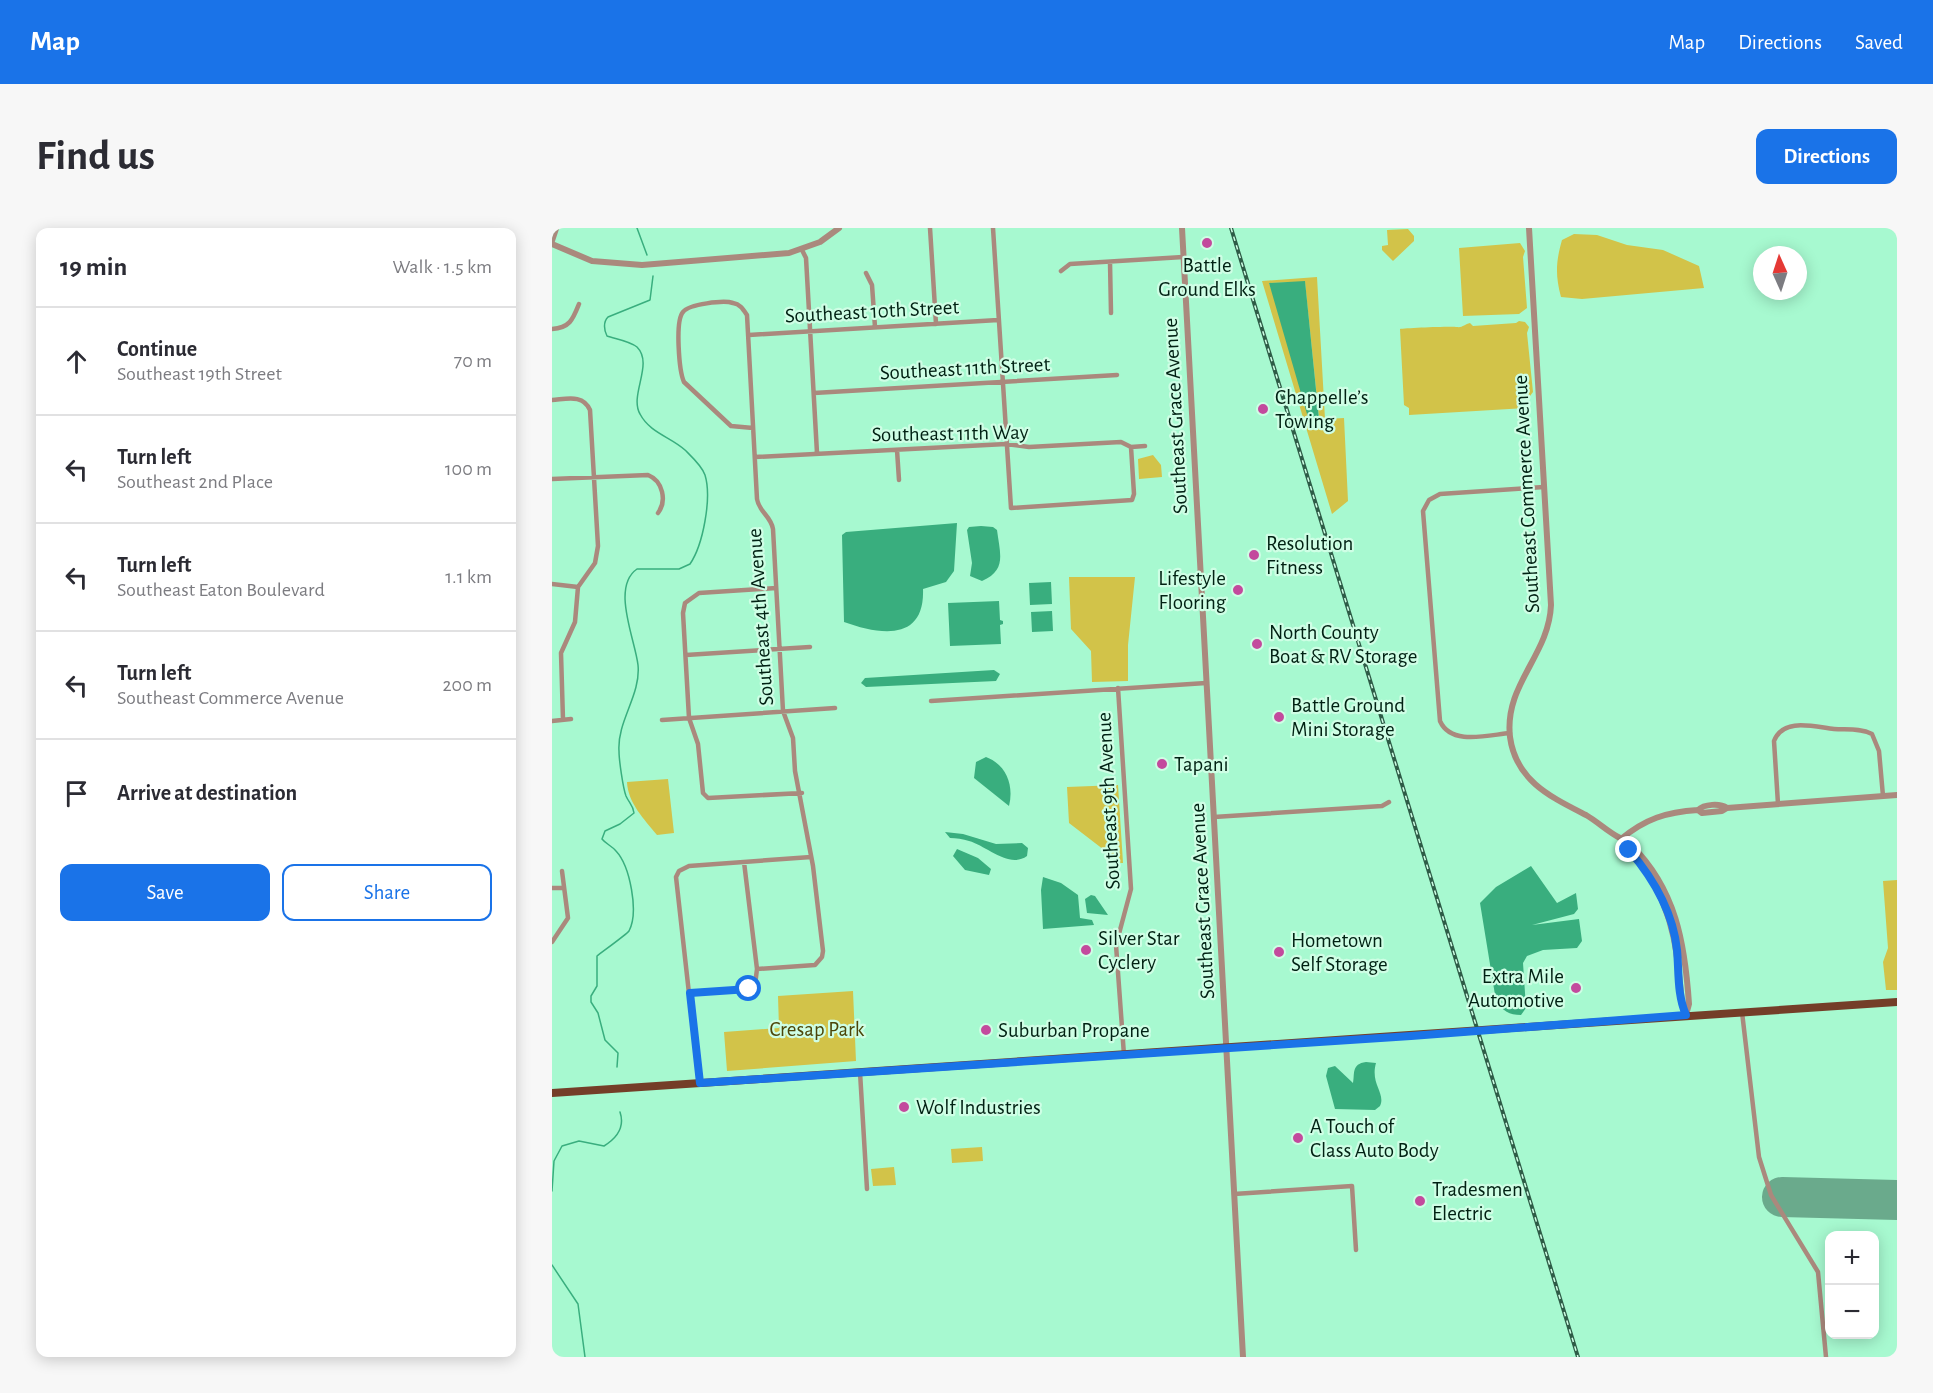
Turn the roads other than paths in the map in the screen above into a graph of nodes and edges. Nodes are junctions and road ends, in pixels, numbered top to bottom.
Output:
1 (556, 228) edge
2 (839, 228) edge
3 (930, 228) edge
4 (993, 228) edge
5 (1182, 228) edge
6 (1529, 228) edge
7 (552, 244) edge
8 (802, 250) junction
9 (1183, 257) junction
10 (1110, 262) junction
11 (1061, 271) dead end
12 (866, 273) dead end
13 (579, 304) dead end
14 (1111, 313) dead end
15 (998, 320) junction
16 (936, 324) junction
17 (875, 327) junction
18 (552, 329) edge
19 (811, 331) junction
20 (748, 335) junction
21 (1117, 375) dead end
22 (1002, 383) junction
23 (814, 393) junction
24 (552, 400) edge
25 (753, 428) junction
26 (1006, 444) junction
27 (1145, 446) dead end
28 (1131, 447) junction
29 (897, 450) junction
30 (817, 453) junction
31 (755, 457) junction
32 (593, 476) junction
33 (552, 479) edge
34 (898, 480) dead end
35 (1544, 487) junction
36 (658, 513) dead end
37 (552, 584) edge
38 (578, 587) junction
39 (776, 588) junction
40 (810, 648) dead end
41 (778, 649) junction
42 (686, 656) junction
43 (1206, 683) junction
44 (1118, 688) junction
45 (931, 701) dead end
46 (835, 708) dead end
47 (783, 711) junction
48 (689, 718) junction
49 (571, 719) dead end
50 (563, 720) junction
51 (662, 720) dead end
52 (552, 721) edge
53 (1510, 733) junction
54 (802, 793) junction
55 (1897, 795) edge
56 (1883, 796) junction
57 (1389, 802) dead end
58 (1778, 804) junction
59 (1214, 817) junction
60 (1621, 839) junction
61 (811, 857) junction
62 (744, 862) junction
63 (562, 871) dead end
64 (552, 888) edge
65 (563, 888) junction
66 (552, 942) edge
67 (757, 969) junction
68 (690, 993) junction
69 (1897, 1002) edge
70 (1742, 1012) junction
71 (1686, 1015) junction
72 (1228, 1048) junction
73 (1124, 1055) junction
74 (860, 1072) junction
75 (700, 1083) junction
76 (552, 1094) edge
77 (867, 1189) dead end
78 (1234, 1194) junction
79 (1356, 1250) dead end
80 (1243, 1357) edge
81 (1826, 1357) edge

1 - 7 street
2 - 8 street
3 - 16 street
4 - 15 street
5 - 9 street, Southeast Grace Avenue
6 - 35 street, Southeast Commerce Avenue
7 - 8 street
8 - 19 street
9 - 10 street
9 - 43 street, Southeast Grace Avenue
10 - 11 street
10 - 14 street
12 - 17 street
13 - 18 street
15 - 16 street, Southeast 10th Street
15 - 22 street
16 - 17 street, Southeast 10th Street
17 - 19 street, Southeast 10th Street
19 - 20 street, Southeast 10th Street
19 - 23 street
20 - 25 street, Southeast 4th Avenue
20 - 25 street, Southeast 4th Avenue
21 - 22 street, Southeast 11th Street
22 - 23 street, Southeast 11th Street
22 - 26 street
23 - 30 street
24 - 32 street
25 - 31 street, Southeast 4th Avenue
26 - 28 street, Southeast 11th Way
26 - 28 street
26 - 29 street, Southeast 11th Way
27 - 28 street, Southeast 11th Way
29 - 30 street, Southeast 11th Way
29 - 34 street
30 - 31 street, Southeast 11th Way
31 - 39 street, Southeast 4th Avenue
32 - 33 street
32 - 36 street
32 - 38 street
35 - 53 street, Southeast Commerce Avenue
35 - 53 street
37 - 38 street
38 - 50 street
39 - 41 street, Southeast 4th Avenue
39 - 42 street
40 - 41 street
41 - 42 street
41 - 47 street, Southeast 4th Avenue
42 - 48 street
43 - 44 street
43 - 59 street, Southeast Grace Avenue
44 - 45 street
44 - 73 street, Southeast 9th Avenue
46 - 47 street
47 - 48 street
47 - 54 street, Southeast 4th Avenue
48 - 51 street
48 - 54 street
49 - 50 street
50 - 52 street
53 - 60 street, Southeast Commerce Avenue
54 - 61 street, Southeast 4th Avenue
55 - 56 street
56 - 58 street
56 - 58 street
57 - 59 street
58 - 60 street
59 - 72 street, Southeast Grace Avenue
60 - 71 street, Southeast Commerce Avenue
61 - 62 street
61 - 67 street, Southeast 4th Avenue
62 - 67 street
62 - 68 street
63 - 65 street
64 - 65 street
65 - 66 street
67 - 68 street
68 - 75 street
69 - 70 main road
70 - 71 main road
70 - 81 street
71 - 72 main road
72 - 73 main road
72 - 78 street, Southeast Grace Avenue
73 - 74 main road
74 - 75 main road
74 - 77 street
75 - 76 main road
78 - 79 street
78 - 80 street, Southeast Grace Avenue

